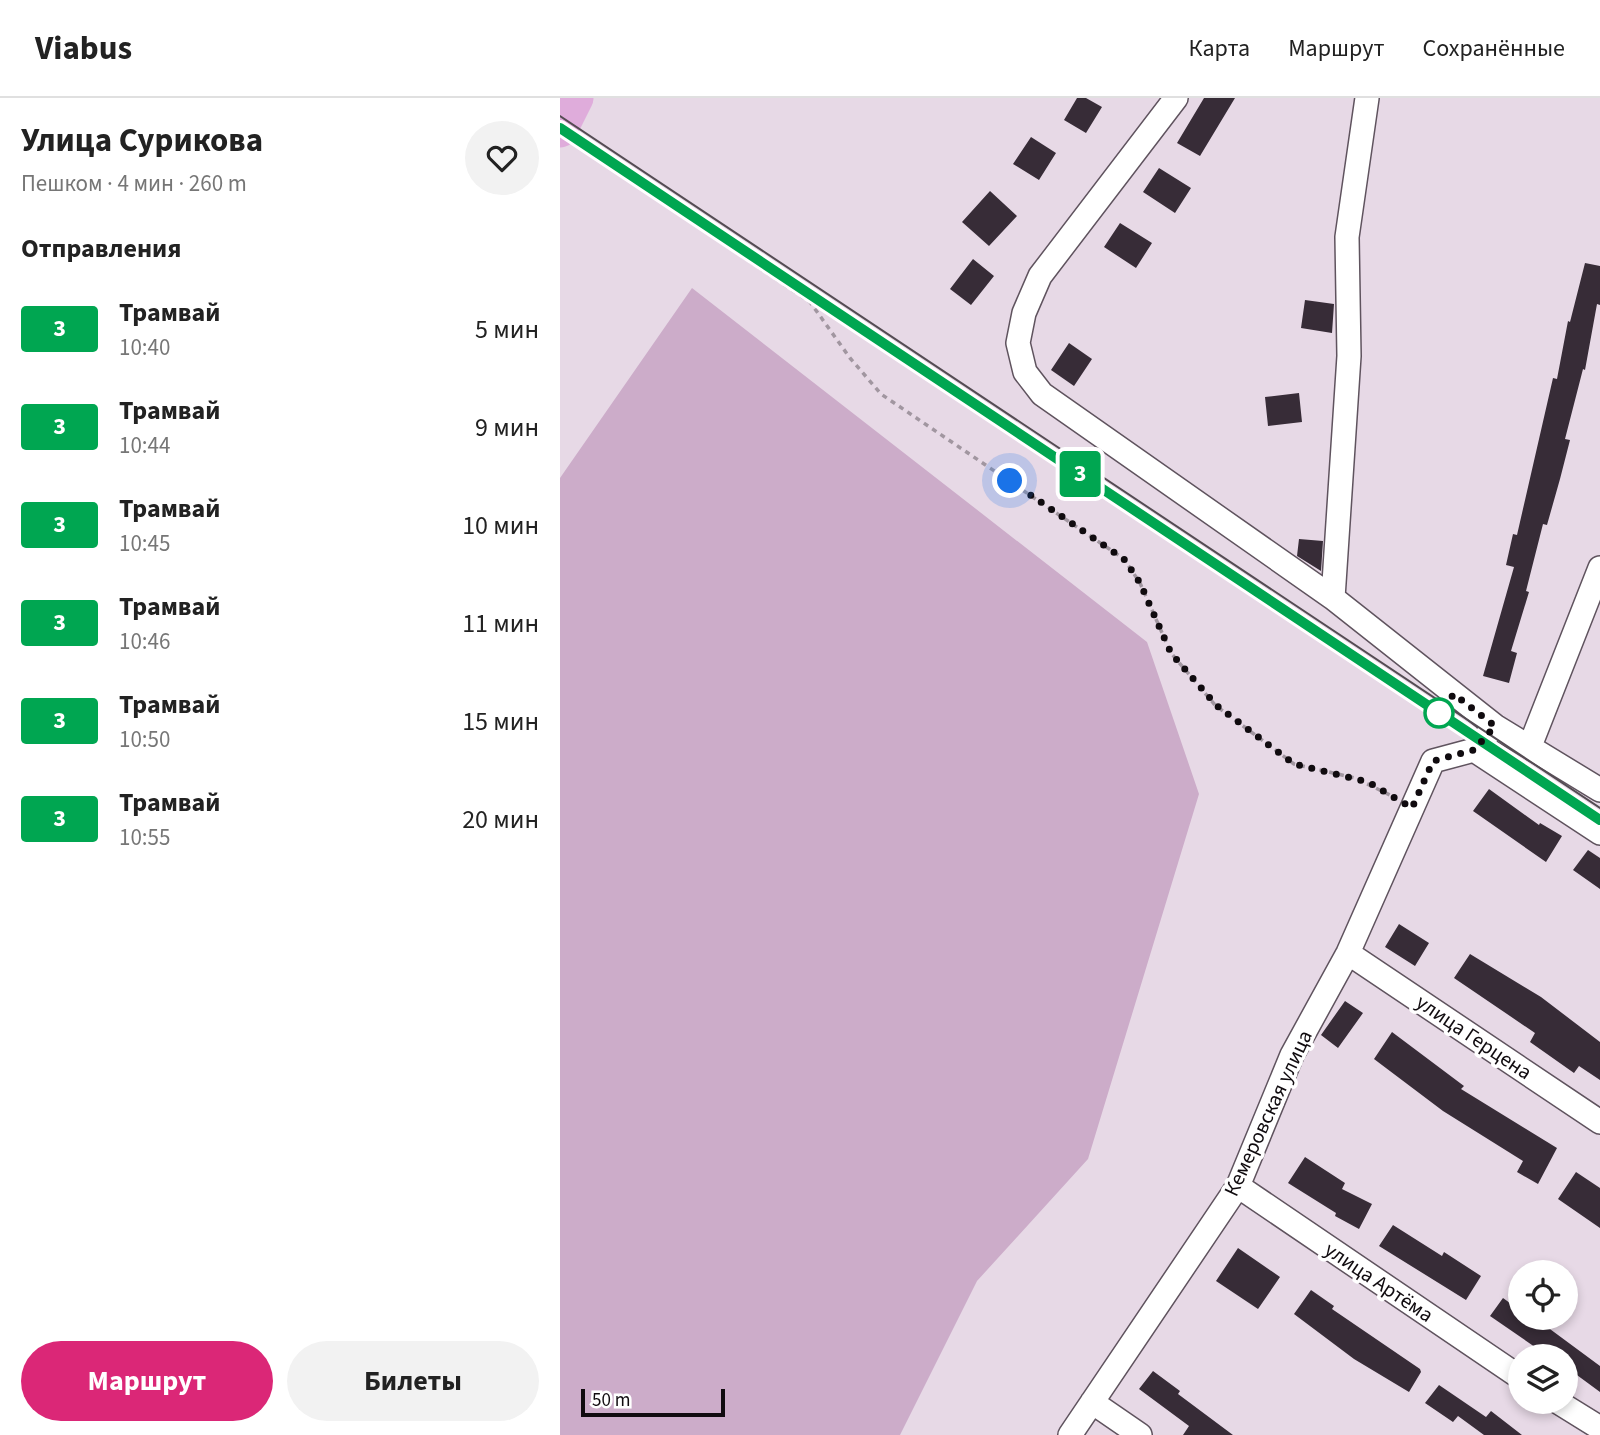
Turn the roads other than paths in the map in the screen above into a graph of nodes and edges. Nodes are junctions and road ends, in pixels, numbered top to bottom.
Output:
1 (1176, 98) edge
2 (1367, 98) edge
3 (1600, 568) edge
4 (1333, 598) junction
5 (1495, 726) junction
6 (1530, 746) junction
7 (1474, 750) junction
8 (1600, 790) edge
9 (1600, 833) edge
10 (1348, 953) junction
11 (1600, 1122) edge
12 (1238, 1186) junction
13 (1508, 1369) edge
14 (1091, 1402) junction
15 (1577, 1414) edge
16 (1600, 1428) edge
17 (1070, 1435) edge
18 (1140, 1435) edge

1 - 4 street
2 - 4 street
3 - 6 street
4 - 5 street
5 - 6 street
5 - 7 street
6 - 8 street
7 - 9 street
7 - 10 street, Кемеровская улица
10 - 11 street, улица Герцена
10 - 12 street, Кемеровская улица
12 - 13 street, улица Артёма
12 - 14 street, Кемеровская улица
14 - 17 street, Кемеровская улица
14 - 18 street
15 - 16 street

